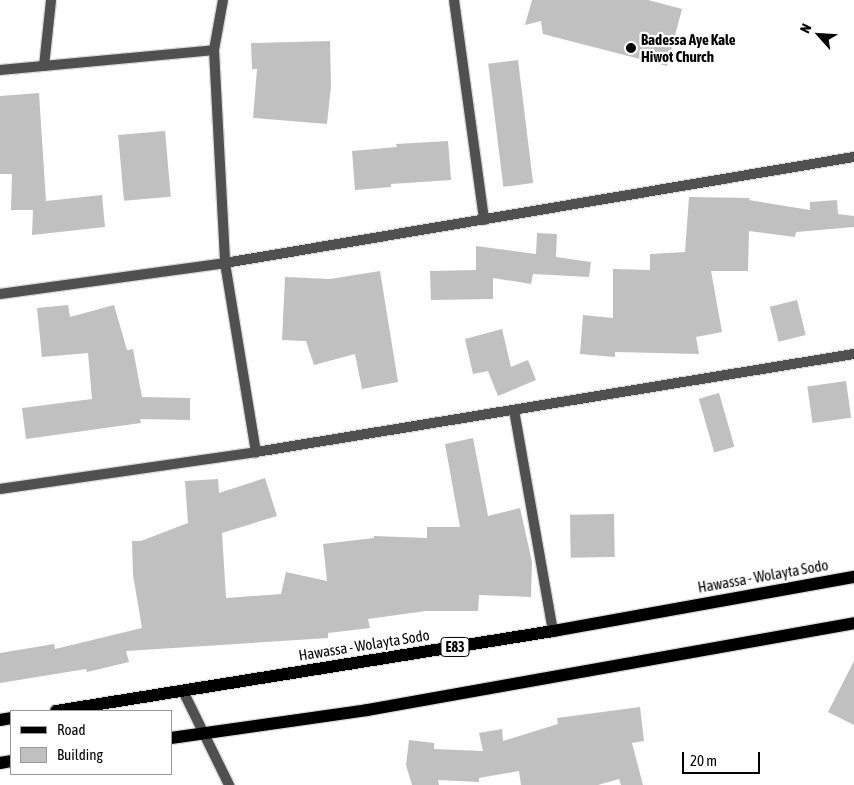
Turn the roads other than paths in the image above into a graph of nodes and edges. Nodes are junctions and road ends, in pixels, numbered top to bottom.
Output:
1 (51, 0) edge
2 (223, 0) edge
3 (454, 0) edge
4 (214, 50) junction
5 (44, 66) junction
6 (0, 70) edge
7 (854, 158) edge
8 (484, 220) junction
9 (224, 263) junction
10 (0, 294) edge
11 (854, 354) edge
12 (514, 410) junction
13 (256, 452) junction
14 (0, 489) edge
15 (854, 576) edge
16 (854, 623) edge
17 (554, 631) junction
18 (183, 691) junction
19 (62, 710) edge
20 (204, 734) junction
21 (172, 738) edge
22 (229, 785) edge

1 - 5 street
2 - 4 street
3 - 8 street
4 - 5 street
4 - 9 street
5 - 6 street
7 - 8 street
8 - 9 street
9 - 10 street
9 - 13 street
11 - 12 street
12 - 13 street
12 - 17 street
13 - 14 street
15 - 17 main road, Hawassa - Wolayta Sodo / E83
16 - 20 main road
17 - 18 main road, Hawassa - Wolayta Sodo / E83
18 - 19 main road, Hawassa - Wolayta Sodo / E83
18 - 20 street
20 - 21 main road
20 - 22 street

